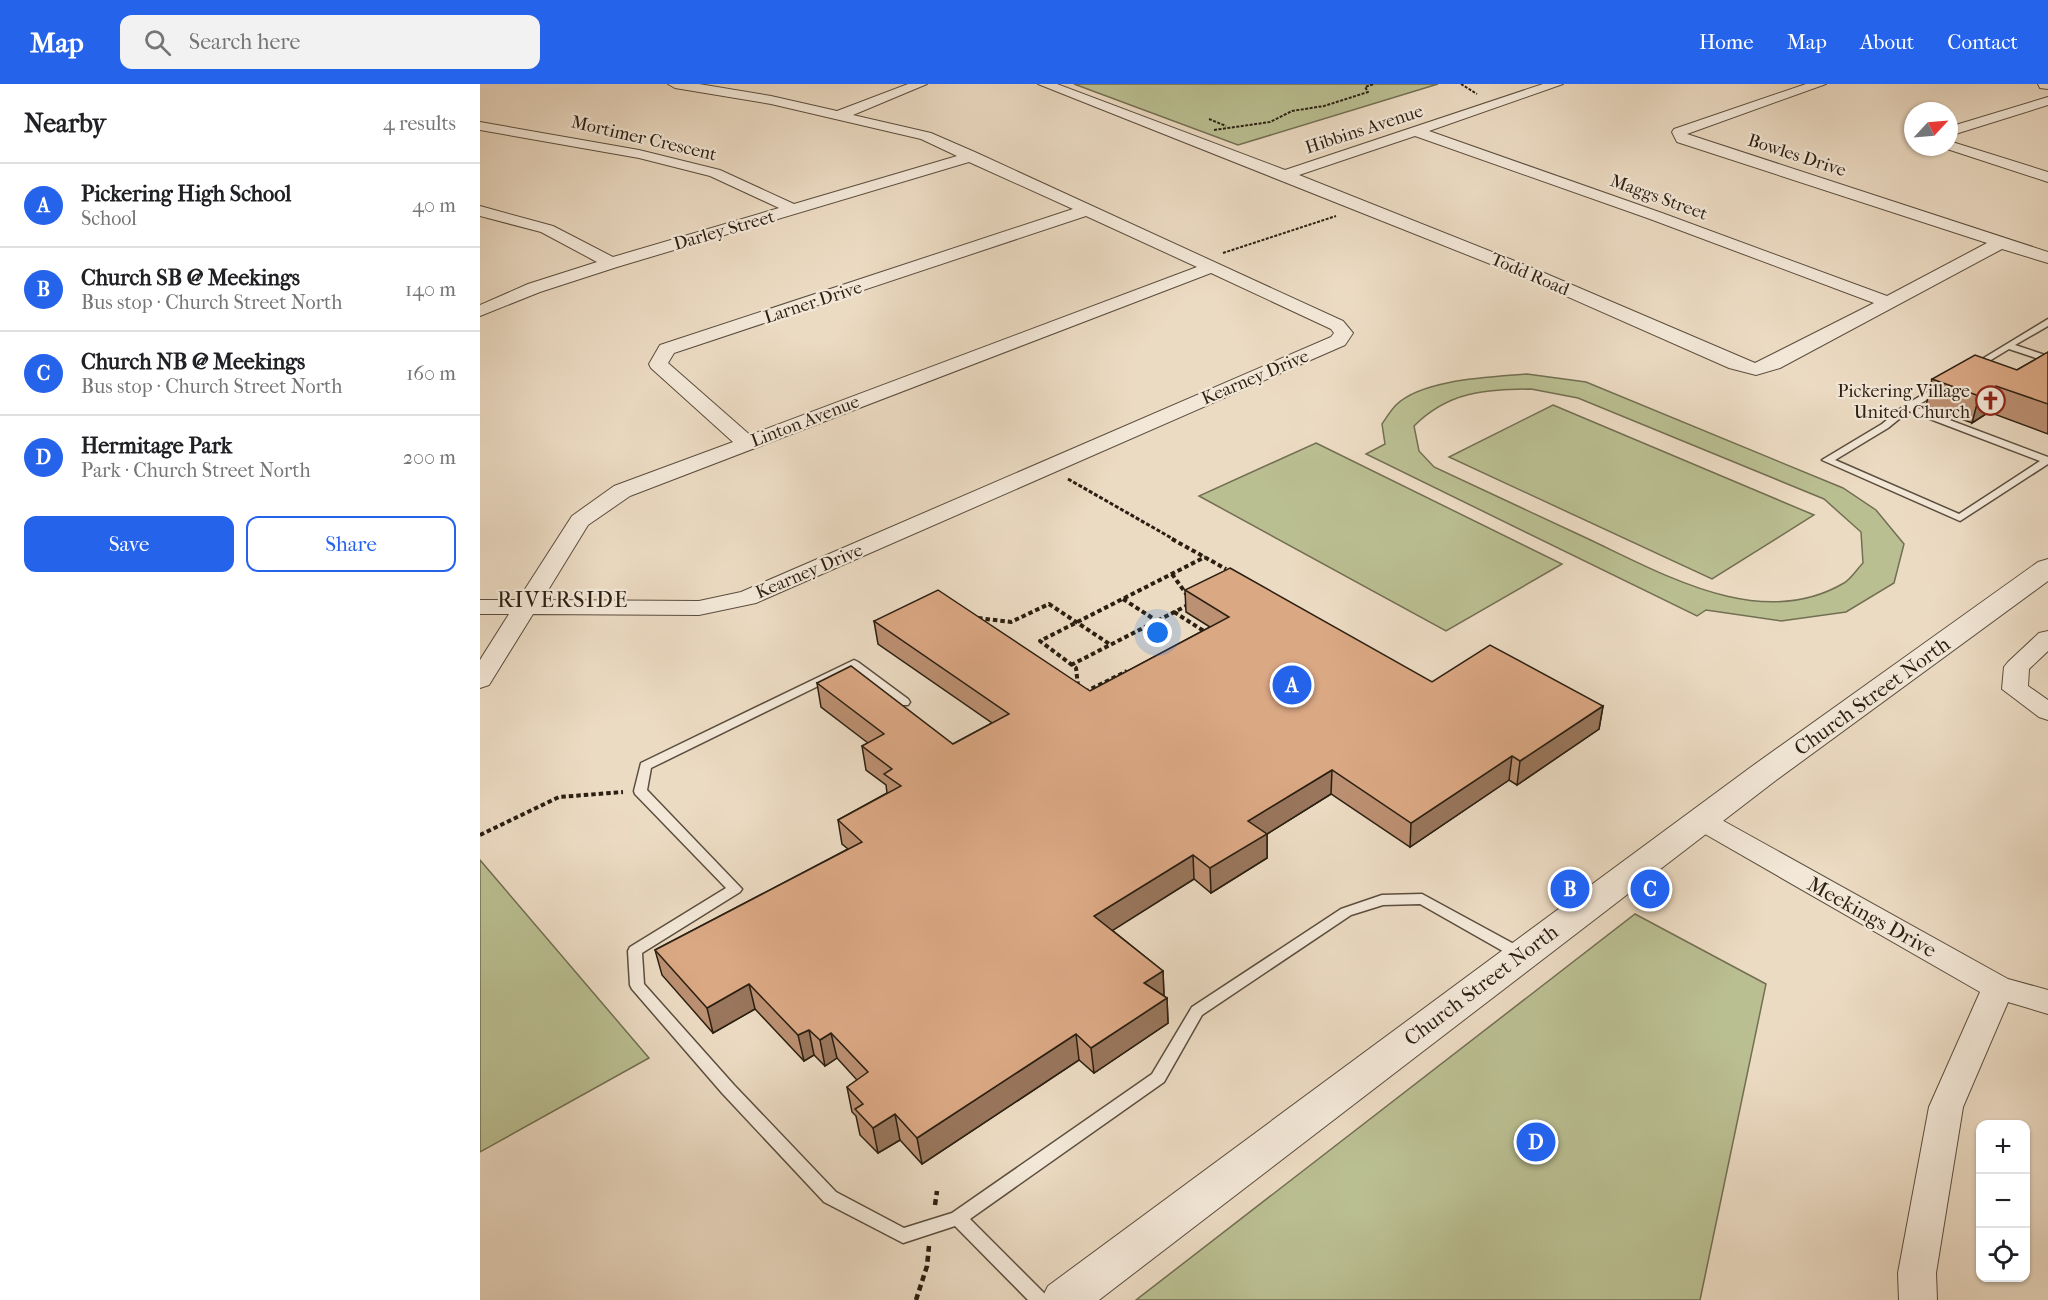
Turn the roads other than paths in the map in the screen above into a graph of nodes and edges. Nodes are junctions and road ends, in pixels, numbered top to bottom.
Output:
1 (675, 84) edge
2 (920, 84) edge
3 (1045, 84) edge
4 (1556, 84) edge
5 (1820, 84) edge
6 (708, 86) edge
7 (2048, 101) edge
8 (840, 115) junction
9 (480, 126) edge
10 (1958, 129) edge
11 (1417, 132) junction
12 (1958, 148) edge
13 (972, 156) junction
14 (1285, 175) junction
15 (2048, 177) edge
16 (793, 209) junction
17 (1087, 210) junction
18 (480, 211) edge
19 (2000, 243) junction
20 (2048, 258) edge
21 (611, 263) junction
22 (1206, 264) junction
23 (1887, 302) junction
24 (480, 311) edge
25 (2048, 322) edge
26 (2008, 346) junction
27 (2048, 359) edge
28 (1968, 370) edge
29 (1948, 383) edge
30 (1908, 407) junction
31 (747, 443) junction
32 (2048, 460) edge
33 (2048, 568) edge
34 (524, 607) junction
35 (480, 608) edge
36 (2048, 638) edge
37 (480, 680) edge
38 (904, 702) dead end
39 (2048, 712) edge
40 (1701, 820) junction
41 (1521, 955) junction
42 (1998, 988) junction
43 (2048, 1002) edge
44 (958, 1218) junction
45 (1040, 1300) edge
46 (1064, 1300) edge
47 (1918, 1300) edge

1 - 6 street, Kearney Drive
2 - 8 street
3 - 14 street, Todd Road
4 - 11 street, Hibbins Avenue
5 - 19 street, Bowles Drive
6 - 8 street, Kearney Drive
7 - 10 street
8 - 13 street, Kearney Drive
9 - 16 street, Mortimer Crescent
11 - 14 street, Hibbins Avenue
11 - 23 street, Maggs Street
12 - 15 street
13 - 16 street, Darley Street
13 - 17 street, Kearney Drive
14 - 23 street, Todd Road
16 - 21 street, Darley Street
17 - 22 street, Kearney Drive
17 - 31 street, Larner Drive
18 - 21 street
19 - 20 street, Bowles Drive
19 - 23 street, Todd Road
21 - 24 street, Darley Street
22 - 31 street, Linton Avenue
22 - 34 street, Kearney Drive
25 - 26 lane
26 - 27 lane
26 - 28 lane
29 - 30 lane
30 - 32 lane
30 - 32 lane
31 - 34 street, Linton Avenue
33 - 40 street, Church Street North
34 - 35 street, Kearney Drive
34 - 37 street, Linton Avenue
36 - 39 street
38 - 44 lane
40 - 41 street, Church Street North
40 - 42 street, Meekings Drive
41 - 44 lane
41 - 46 street, Church Street North
42 - 43 street, Meekings Drive
42 - 47 street
44 - 45 lane

